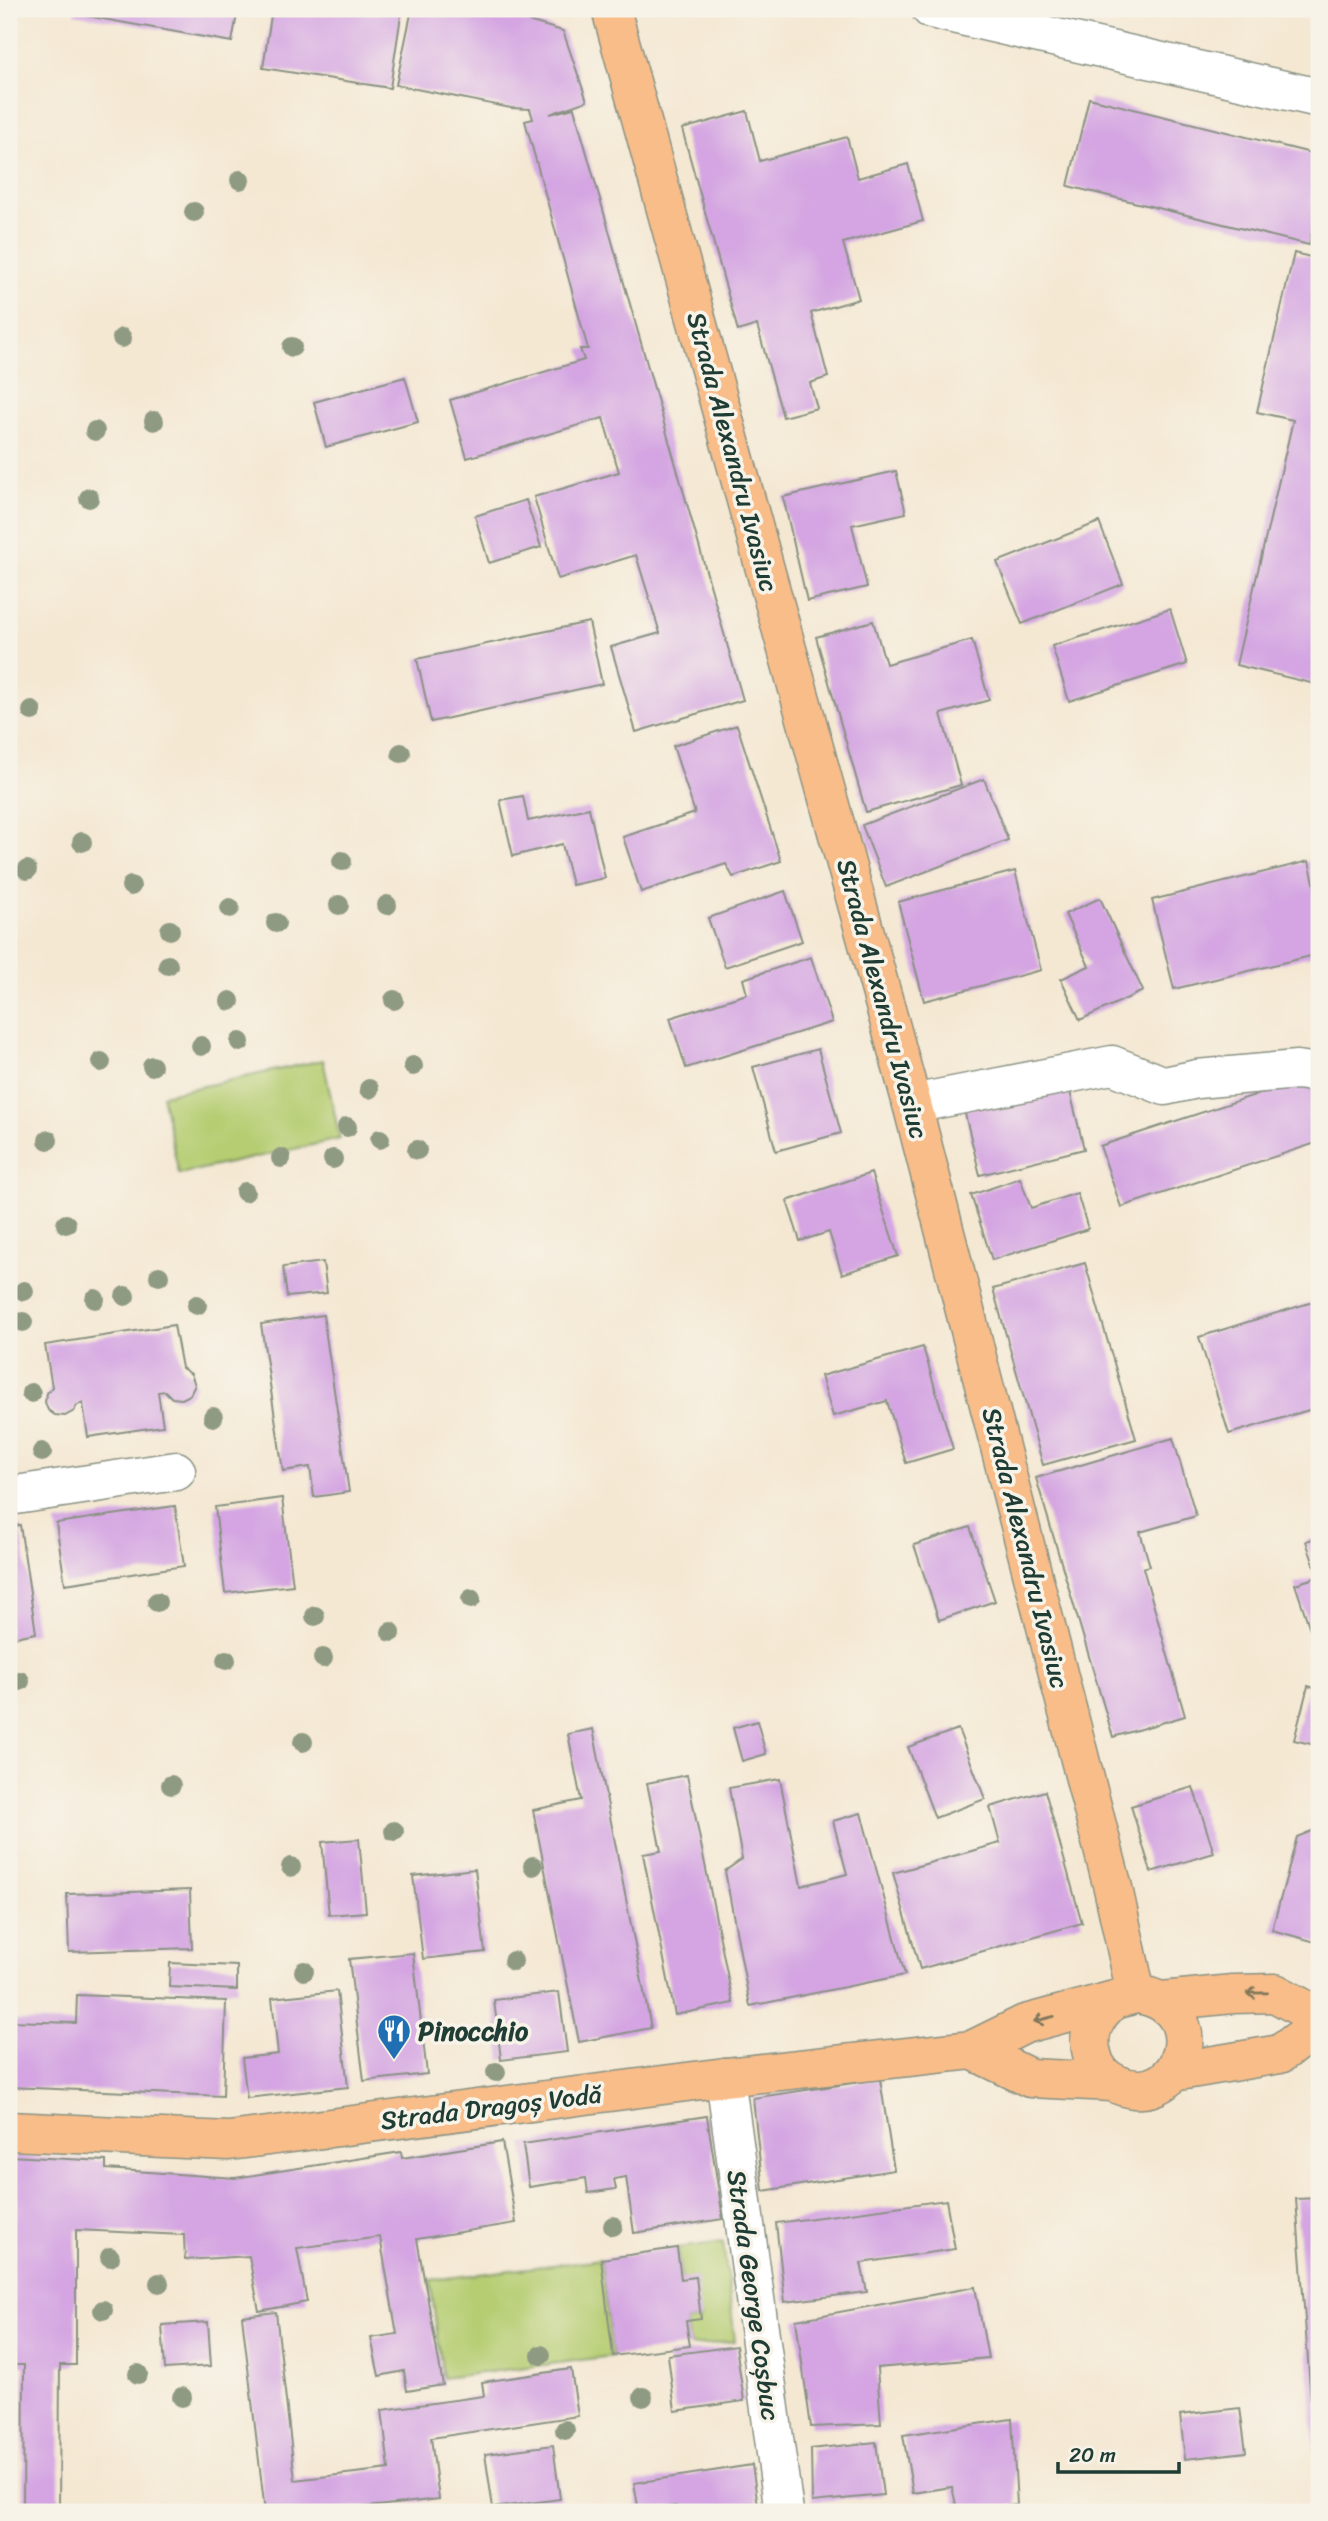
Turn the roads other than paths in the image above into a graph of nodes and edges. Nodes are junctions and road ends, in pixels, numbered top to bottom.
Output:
1 (611, 9) edge
2 (937, 10) edge
3 (1319, 98) edge
4 (1319, 1073) edge
5 (912, 1104) junction
6 (176, 1471) dead end
7 (9, 1496) edge
8 (1136, 1999) junction
9 (1319, 2017) edge
10 (1319, 2025) edge
11 (972, 2050) junction
12 (1173, 2072) junction
13 (725, 2077) junction
14 (1112, 2082) junction
15 (9, 2131) edge
16 (784, 2512) edge

1 - 5 main road, Strada Alexandru Ivasiuc
2 - 3 street
4 - 5 street
5 - 8 main road, Strada Alexandru Ivasiuc
6 - 7 street
9 -> 8 main road, Strada Dragoș Vodă
8 -> 11 main road, Strada Dragoș Vodă
8 - 12 main road
8 - 14 main road
10 - 12 main road
11 - 13 main road, Strada Dragoș Vodă
11 - 14 main road
12 - 14 main road
13 - 15 main road, Strada Dragoș Vodă
13 - 16 street, Strada George Coșbuc

